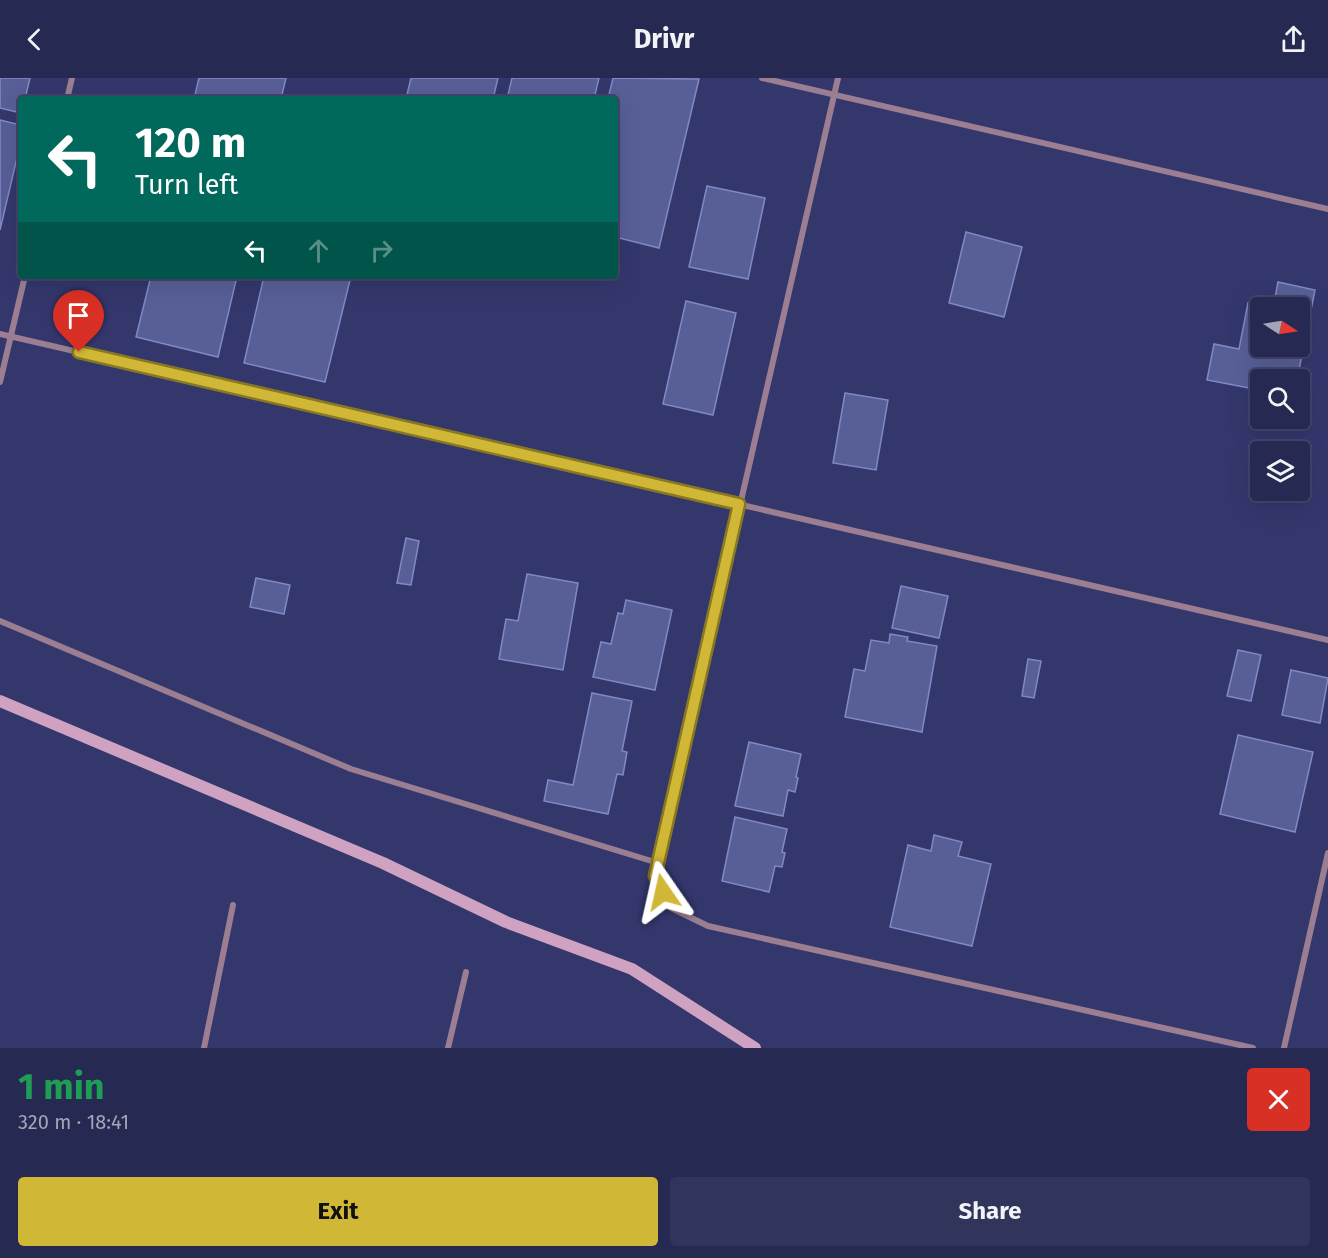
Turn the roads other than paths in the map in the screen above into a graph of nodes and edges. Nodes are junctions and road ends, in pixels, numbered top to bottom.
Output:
1 (72, 78) edge
2 (762, 78) edge
3 (838, 78) edge
4 (834, 95) junction
5 (68, 96) edge
6 (1328, 209) edge
7 (24, 279) edge
8 (0, 334) edge
9 (11, 336) junction
10 (0, 382) edge
11 (739, 504) junction
12 (0, 621) edge
13 (1328, 640) edge
14 (0, 701) edge
15 (1328, 853) edge
16 (658, 863) junction
17 (233, 905) dead end
18 (466, 972) dead end
19 (204, 1048) edge
20 (448, 1048) edge
21 (755, 1048) edge
22 (1253, 1048) edge
23 (1284, 1048) edge

1 - 5 street
2 - 4 street
3 - 4 street
4 - 6 street
4 - 11 street
7 - 9 street
8 - 9 street
9 - 10 street
9 - 11 street
11 - 13 street
11 - 16 street
12 - 16 street
14 - 21 street
15 - 23 street
16 - 22 street
17 - 19 street
18 - 20 street

